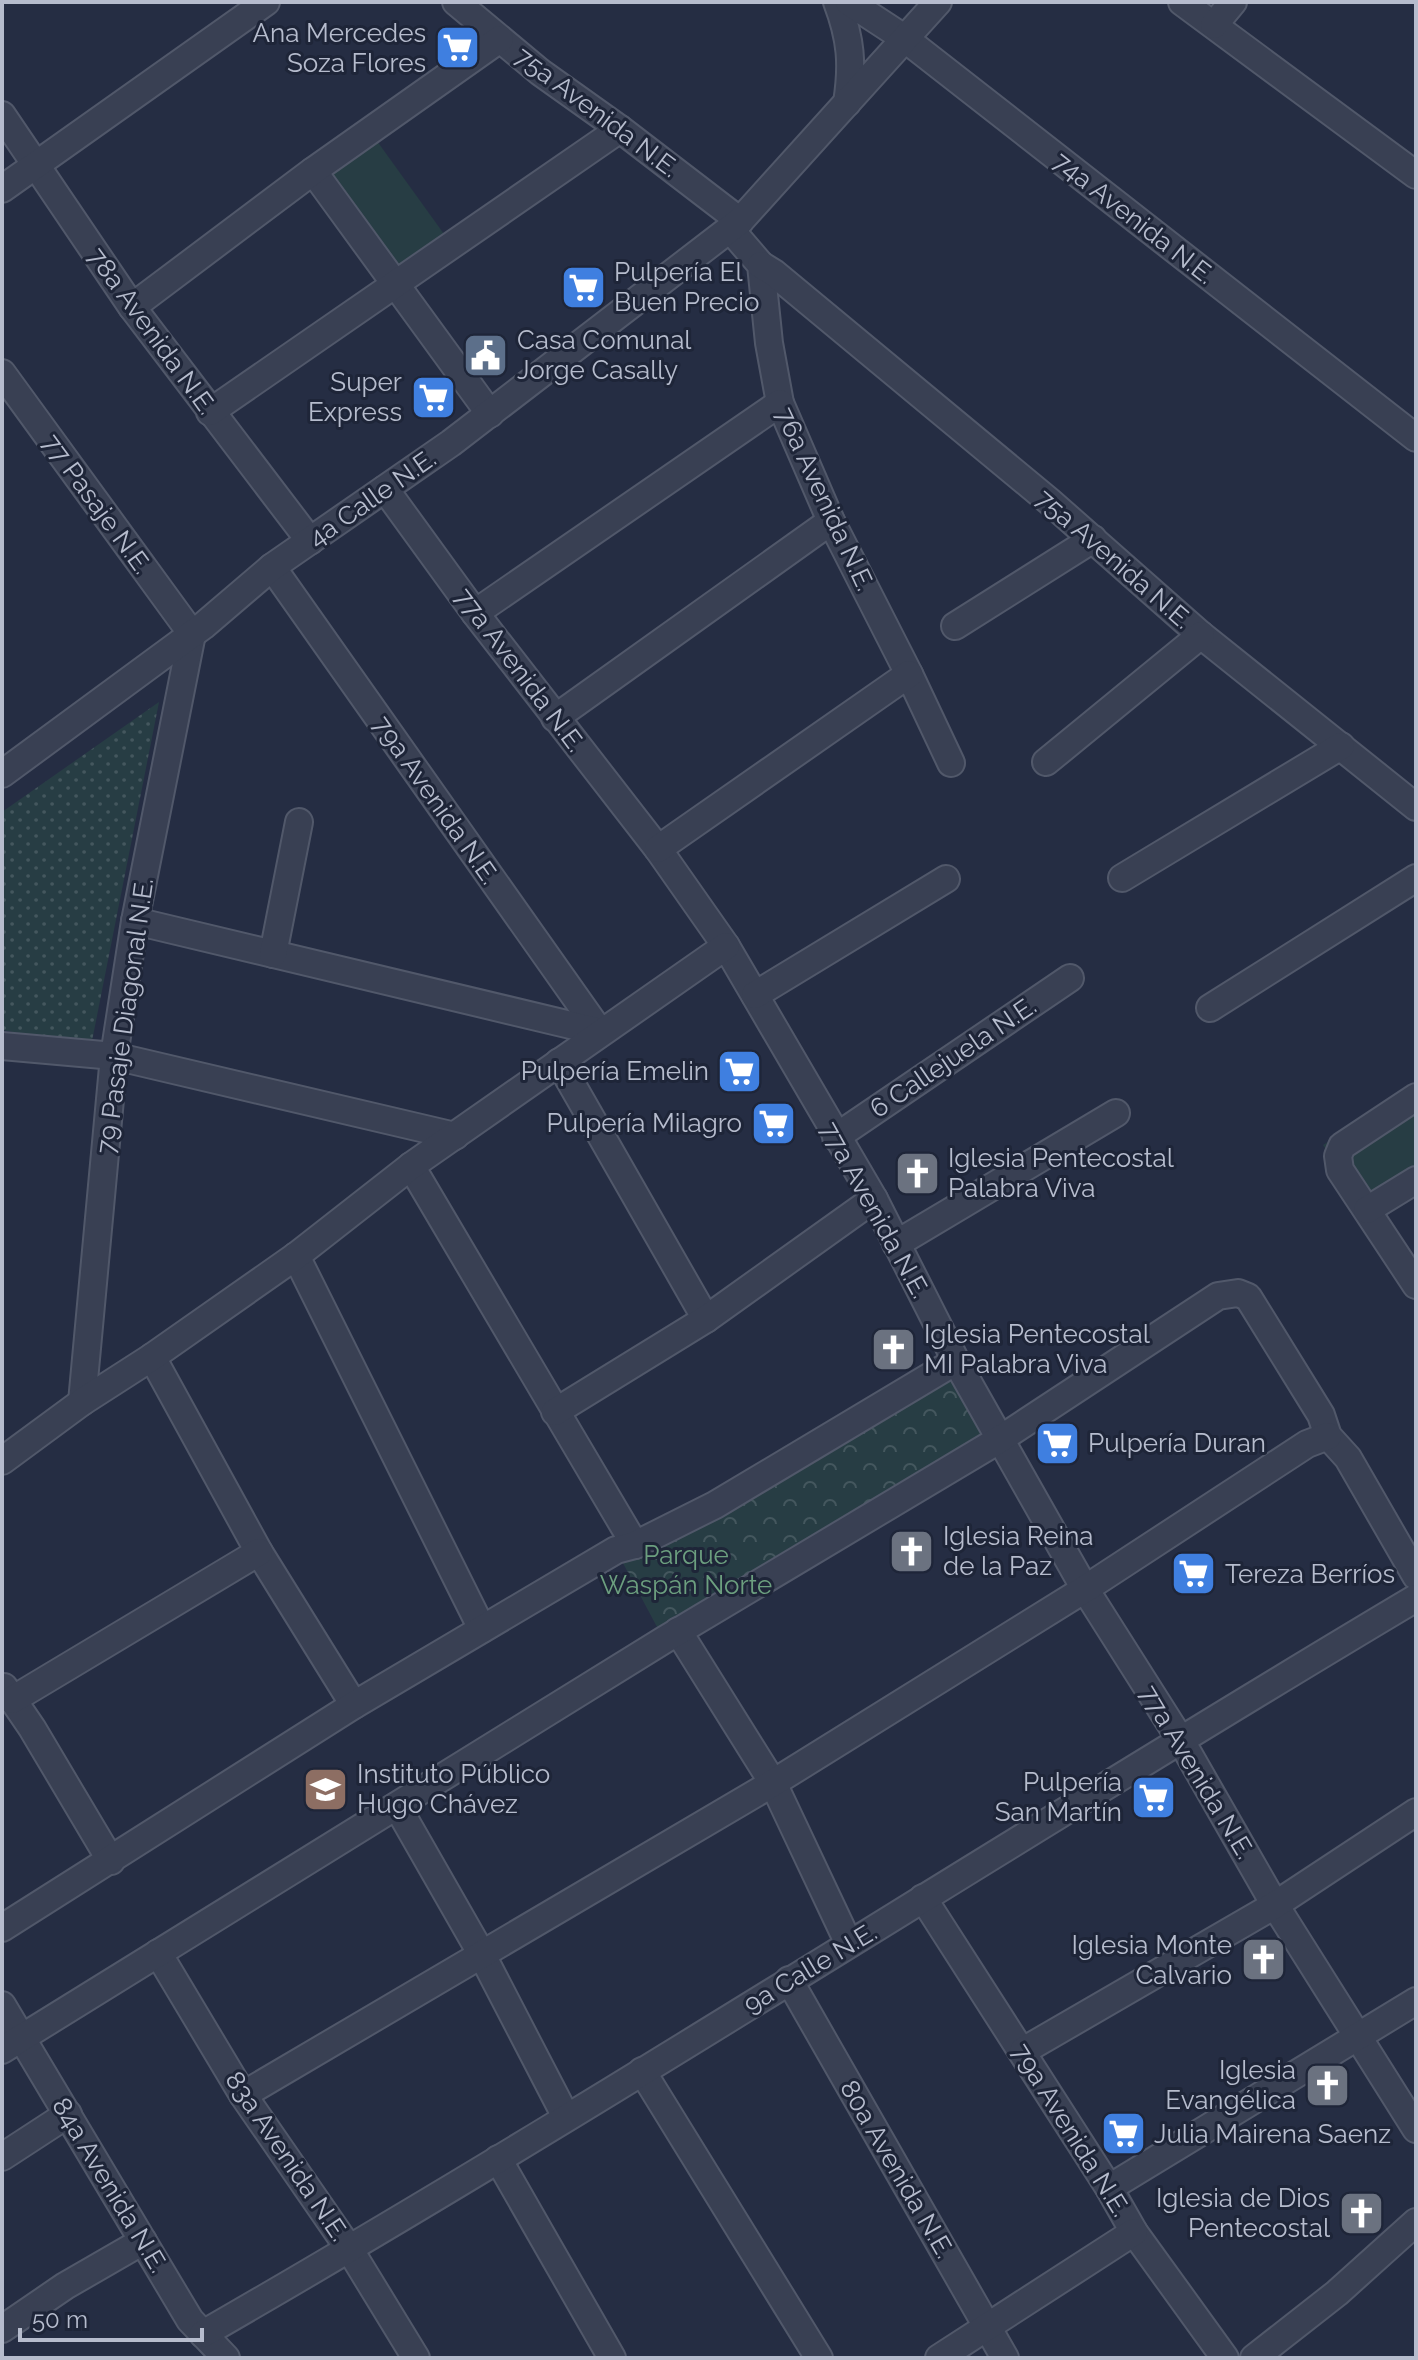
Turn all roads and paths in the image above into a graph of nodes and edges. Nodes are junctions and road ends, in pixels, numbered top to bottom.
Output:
1 (266, 2) edge
2 (456, 2) edge
3 (837, 2) edge
4 (849, 2) edge
5 (938, 2) edge
6 (1182, 2) edge
7 (1233, 2) edge
8 (1214, 25) junction
9 (904, 38) junction
10 (500, 39) junction
11 (847, 103) junction
12 (2, 115) edge
13 (620, 129) junction
14 (36, 164) junction
15 (313, 171) junction
16 (1416, 175) edge
17 (2, 189) edge
18 (735, 225) junction
19 (768, 269) junction
20 (395, 284) junction
21 (132, 307) junction
22 (2, 373) edge
23 (780, 403) junction
24 (210, 412) junction
25 (490, 414) junction
26 (1416, 438) edge
27 (385, 489) junction
28 (831, 521) junction
29 (1093, 539) junction
30 (310, 541) junction
31 (272, 567) junction
32 (475, 613) junction
33 (955, 626) dead end
34 (192, 634) junction
35 (1201, 635) junction
36 (909, 674) junction
37 (555, 718) junction
38 (1341, 746) junction
39 (1046, 762) dead end
40 (951, 763) dead end
41 (2, 774) edge
42 (1416, 807) edge
43 (299, 822) dead end
44 (658, 849) junction
45 (1122, 878) dead end
46 (1416, 878) edge
47 (946, 879) dead end
48 (135, 921) junction
49 (726, 946) junction
50 (273, 954) junction
51 (1070, 978) dead end
52 (755, 995) junction
53 (1210, 1008) dead end
54 (600, 1032) junction
55 (2, 1046) edge
56 (114, 1056) junction
57 (559, 1062) junction
58 (1416, 1097) edge
59 (1116, 1113) dead end
60 (455, 1136) junction
61 (836, 1137) junction
62 (411, 1166) junction
63 (1416, 1180) edge
64 (874, 1199) junction
65 (1367, 1210) junction
66 (896, 1244) junction
67 (296, 1256) junction
68 (1416, 1285) edge
69 (706, 1319) junction
70 (152, 1357) junction
71 (956, 1361) junction
72 (82, 1402) junction
73 (555, 1412) junction
74 (1328, 1436) junction
75 (1002, 1438) junction
76 (2, 1461) edge
77 (635, 1545) junction
78 (259, 1552) junction
79 (1416, 1576) edge
80 (1085, 1589) junction
81 (1416, 1598) edge
82 (482, 1629) junction
83 (678, 1631) junction
84 (7, 1692) edge
85 (354, 1705) junction
86 (1180, 1739) junction
87 (773, 1783) junction
88 (397, 1806) junction
89 (1416, 1812) edge
90 (111, 1861) junction
91 (923, 1898) junction
92 (1275, 1905) junction
93 (2, 1928) edge
94 (849, 1944) junction
95 (158, 1953) junction
96 (481, 1953) junction
97 (789, 1980) junction
98 (1416, 2001) edge
99 (2, 2005) edge
100 (1359, 2035) junction
101 (12, 2043) edge
102 (1023, 2051) junction
103 (642, 2071) junction
104 (243, 2095) junction
105 (68, 2114) junction
106 (566, 2117) junction
107 (1416, 2129) edge
108 (2, 2157) edge
109 (498, 2159) junction
110 (1109, 2188) junction
111 (1416, 2222) edge
112 (1134, 2232) junction
113 (143, 2241) junction
114 (350, 2250) junction
115 (987, 2328) junction
116 (2, 2329) edge
117 (216, 2350) edge
118 (416, 2358) edge
119 (612, 2358) edge
120 (819, 2358) edge
121 (939, 2358) edge
122 (1005, 2358) edge
123 (1225, 2358) edge
124 (1254, 2358) edge

1 - 14 street
2 - 10 street, 75a Avenida N.E.
3 - 11 street
4 - 9 street, 74a Avenida N.E.
5 - 9 street, 4a Calle N.E.
6 - 8 street
7 - 8 street
8 - 16 street
9 - 11 street, 4a Calle N.E.
9 - 26 street, 74a Avenida N.E.
10 - 13 street, 75a Avenida N.E.
10 - 15 street
11 - 18 street, 4a Calle N.E.
12 - 14 street, 78a Avenida N.E.
13 - 18 street, 75a Avenida N.E.
13 - 20 street
14 - 17 street
14 - 21 street, 78a Avenida N.E.
15 - 20 street
15 - 21 street
18 - 19 street
18 - 25 street, 4a Calle N.E.
19 - 23 street, 76a Avenida N.E.
19 - 29 street, 75a Avenida N.E.
20 - 24 street
20 - 25 street
21 - 24 street, 78a Avenida N.E.
22 - 34 street, 77 Pasaje N.E.
23 - 28 street, 76a Avenida N.E.
23 - 32 street
24 - 30 street, 78a Avenida N.E.
25 - 27 street, 4a Calle N.E.
27 - 30 street, 4a Calle N.E.
27 - 32 street, 77a Avenida N.E.
28 - 36 street, 76a Avenida N.E.
28 - 37 street
29 - 33 street
29 - 35 street, 75a Avenida N.E.
30 - 31 street, 4a Calle N.E.
31 - 34 street, 4a Calle N.E.
31 - 54 street, 79a Avenida N.E.
32 - 37 street, 77a Avenida N.E.
34 - 41 street, 4a Calle N.E.
34 - 48 street, 79 Pasaje Diagonal N.E.
35 - 38 street, 75a Avenida N.E.
35 - 39 street
36 - 40 street, 76a Avenida N.E.
36 - 44 street
37 - 44 street, 77a Avenida N.E.
38 - 42 street, 75a Avenida N.E.
38 - 45 street
43 - 50 street
44 - 49 street, 77a Avenida N.E.
46 - 53 street
47 - 52 street
48 - 50 street
48 - 56 street, 79 Pasaje Diagonal N.E.
49 - 52 street, 77a Avenida N.E.
49 - 54 street
50 - 54 street
51 - 61 street, 6 Callejuela N.E.
52 - 61 street, 77a Avenida N.E.
54 - 57 street
55 - 56 street
56 - 60 street
56 - 72 street, 79 Pasaje Diagonal N.E.
57 - 60 street
57 - 69 street
58 - 65 street
59 - 66 street
60 - 62 street
61 - 64 street, 77a Avenida N.E.
62 - 67 street
62 - 73 street
63 - 65 street
64 - 66 street, 77a Avenida N.E.
64 - 69 street
65 - 68 street
66 - 71 street, 77a Avenida N.E.
67 - 70 street
67 - 82 street
69 - 73 street
70 - 72 street
70 - 78 street
71 - 75 street, 77a Avenida N.E.
71 - 77 street
72 - 76 street
73 - 77 street
74 - 75 street
74 - 79 street
74 - 80 street
75 - 80 street, 77a Avenida N.E.
75 - 83 street
77 - 82 street
78 - 84 street
78 - 85 street
80 - 86 street, 77a Avenida N.E.
80 - 87 street
81 - 86 street, 9a Calle N.E.
82 - 85 street
83 - 87 street
83 - 88 street
84 - 90 street
85 - 90 street
86 - 91 street, 9a Calle N.E.
86 - 92 street, 77a Avenida N.E.
87 - 94 street
87 - 96 street
88 - 95 street
88 - 96 street
89 - 92 street
90 - 93 street
91 - 94 street, 9a Calle N.E.
91 - 102 street, 79a Avenida N.E.
92 - 100 street, 77a Avenida N.E.
92 - 102 street
94 - 97 street, 9a Calle N.E.
95 - 101 street
95 - 104 street, 83a Avenida N.E.
96 - 104 street
96 - 106 street
97 - 103 street, 9a Calle N.E.
97 - 115 street, 80a Avenida N.E.
98 - 100 street
99 - 101 street, 84a Avenida N.E.
100 - 107 street, 77a Avenida N.E.
100 - 110 street
101 - 105 street, 84a Avenida N.E.
102 - 110 street, 79a Avenida N.E.
103 - 106 street, 9a Calle N.E.
103 - 120 street
104 - 114 street, 83a Avenida N.E.
105 - 108 street
105 - 113 street, 84a Avenida N.E.
106 - 109 street, 9a Calle N.E.
109 - 114 street, 9a Calle N.E.
109 - 119 street
110 - 112 street, 79a Avenida N.E.
111 - 124 street
112 - 115 street
112 - 123 street, 79a Avenida N.E.
113 - 116 street
113 - 117 street, 84a Avenida N.E.
114 - 117 street, 9a Calle N.E.
114 - 118 street, 83a Avenida N.E.
115 - 121 street
115 - 122 street, 80a Avenida N.E.

